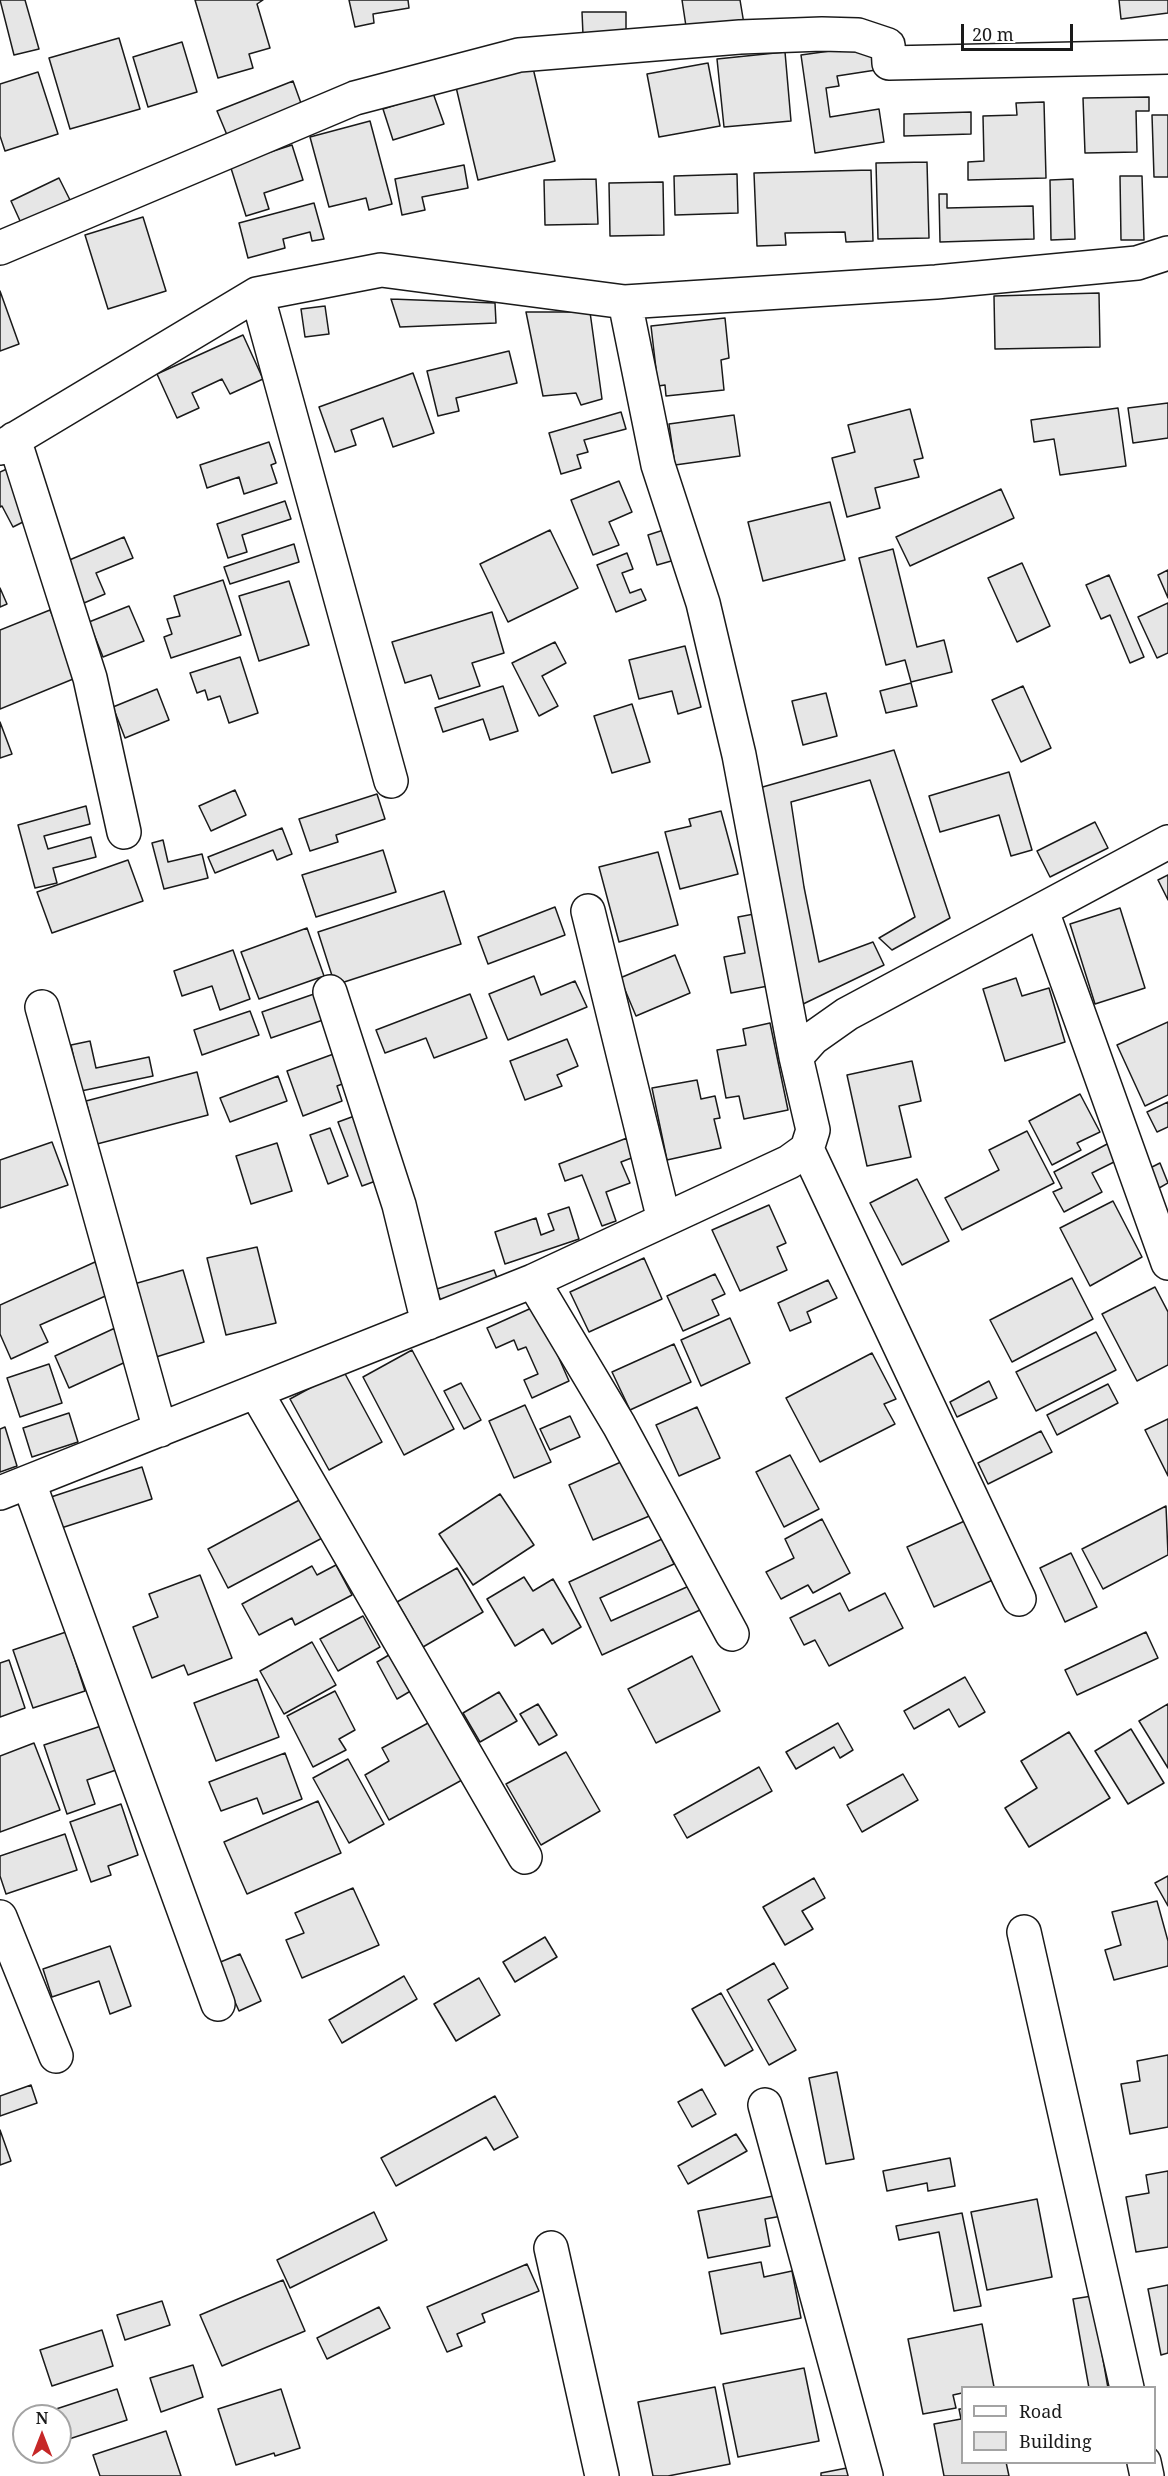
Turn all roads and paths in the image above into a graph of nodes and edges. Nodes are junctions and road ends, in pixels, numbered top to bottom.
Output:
1 (1168, 57) edge
2 (0, 248) edge
3 (1168, 253) edge
4 (257, 294) junction
5 (625, 302) junction
6 (7, 443) edge
7 (391, 781) dead end
8 (124, 832) dead end
9 (1168, 842) edge
10 (588, 911) dead end
11 (1042, 911) junction
12 (330, 992) dead end
13 (42, 1008) dead end
14 (796, 1057) junction
15 (807, 1149) junction
16 (664, 1220) junction
17 (1168, 1263) edge
18 (532, 1281) junction
19 (428, 1323) junction
20 (256, 1392) junction
21 (160, 1430) junction
22 (14, 1488) edge
23 (1019, 1599) dead end
24 (732, 1634) dead end
25 (525, 1857) dead end
26 (0, 1917) edge
27 (1024, 1932) dead end
28 (218, 2004) dead end
29 (56, 2056) dead end
30 (765, 2105) dead end
31 (550, 2248) dead end
32 (1127, 2386) edge
33 (602, 2476) edge
34 (866, 2476) edge

1 - 2 street
3 - 5 street
4 - 5 street
4 - 6 street
4 - 7 street
5 - 14 street
6 - 8 street
9 - 11 street
10 - 16 street
11 - 14 street
11 - 17 street
12 - 19 street
13 - 21 street
14 - 15 street
15 - 16 street
15 - 23 street
16 - 18 street
18 - 19 street
18 - 24 street
19 - 20 street
20 - 21 street
20 - 25 street
21 - 22 street
22 - 28 street
26 - 29 street
27 - 32 street
30 - 34 street
31 - 33 street

